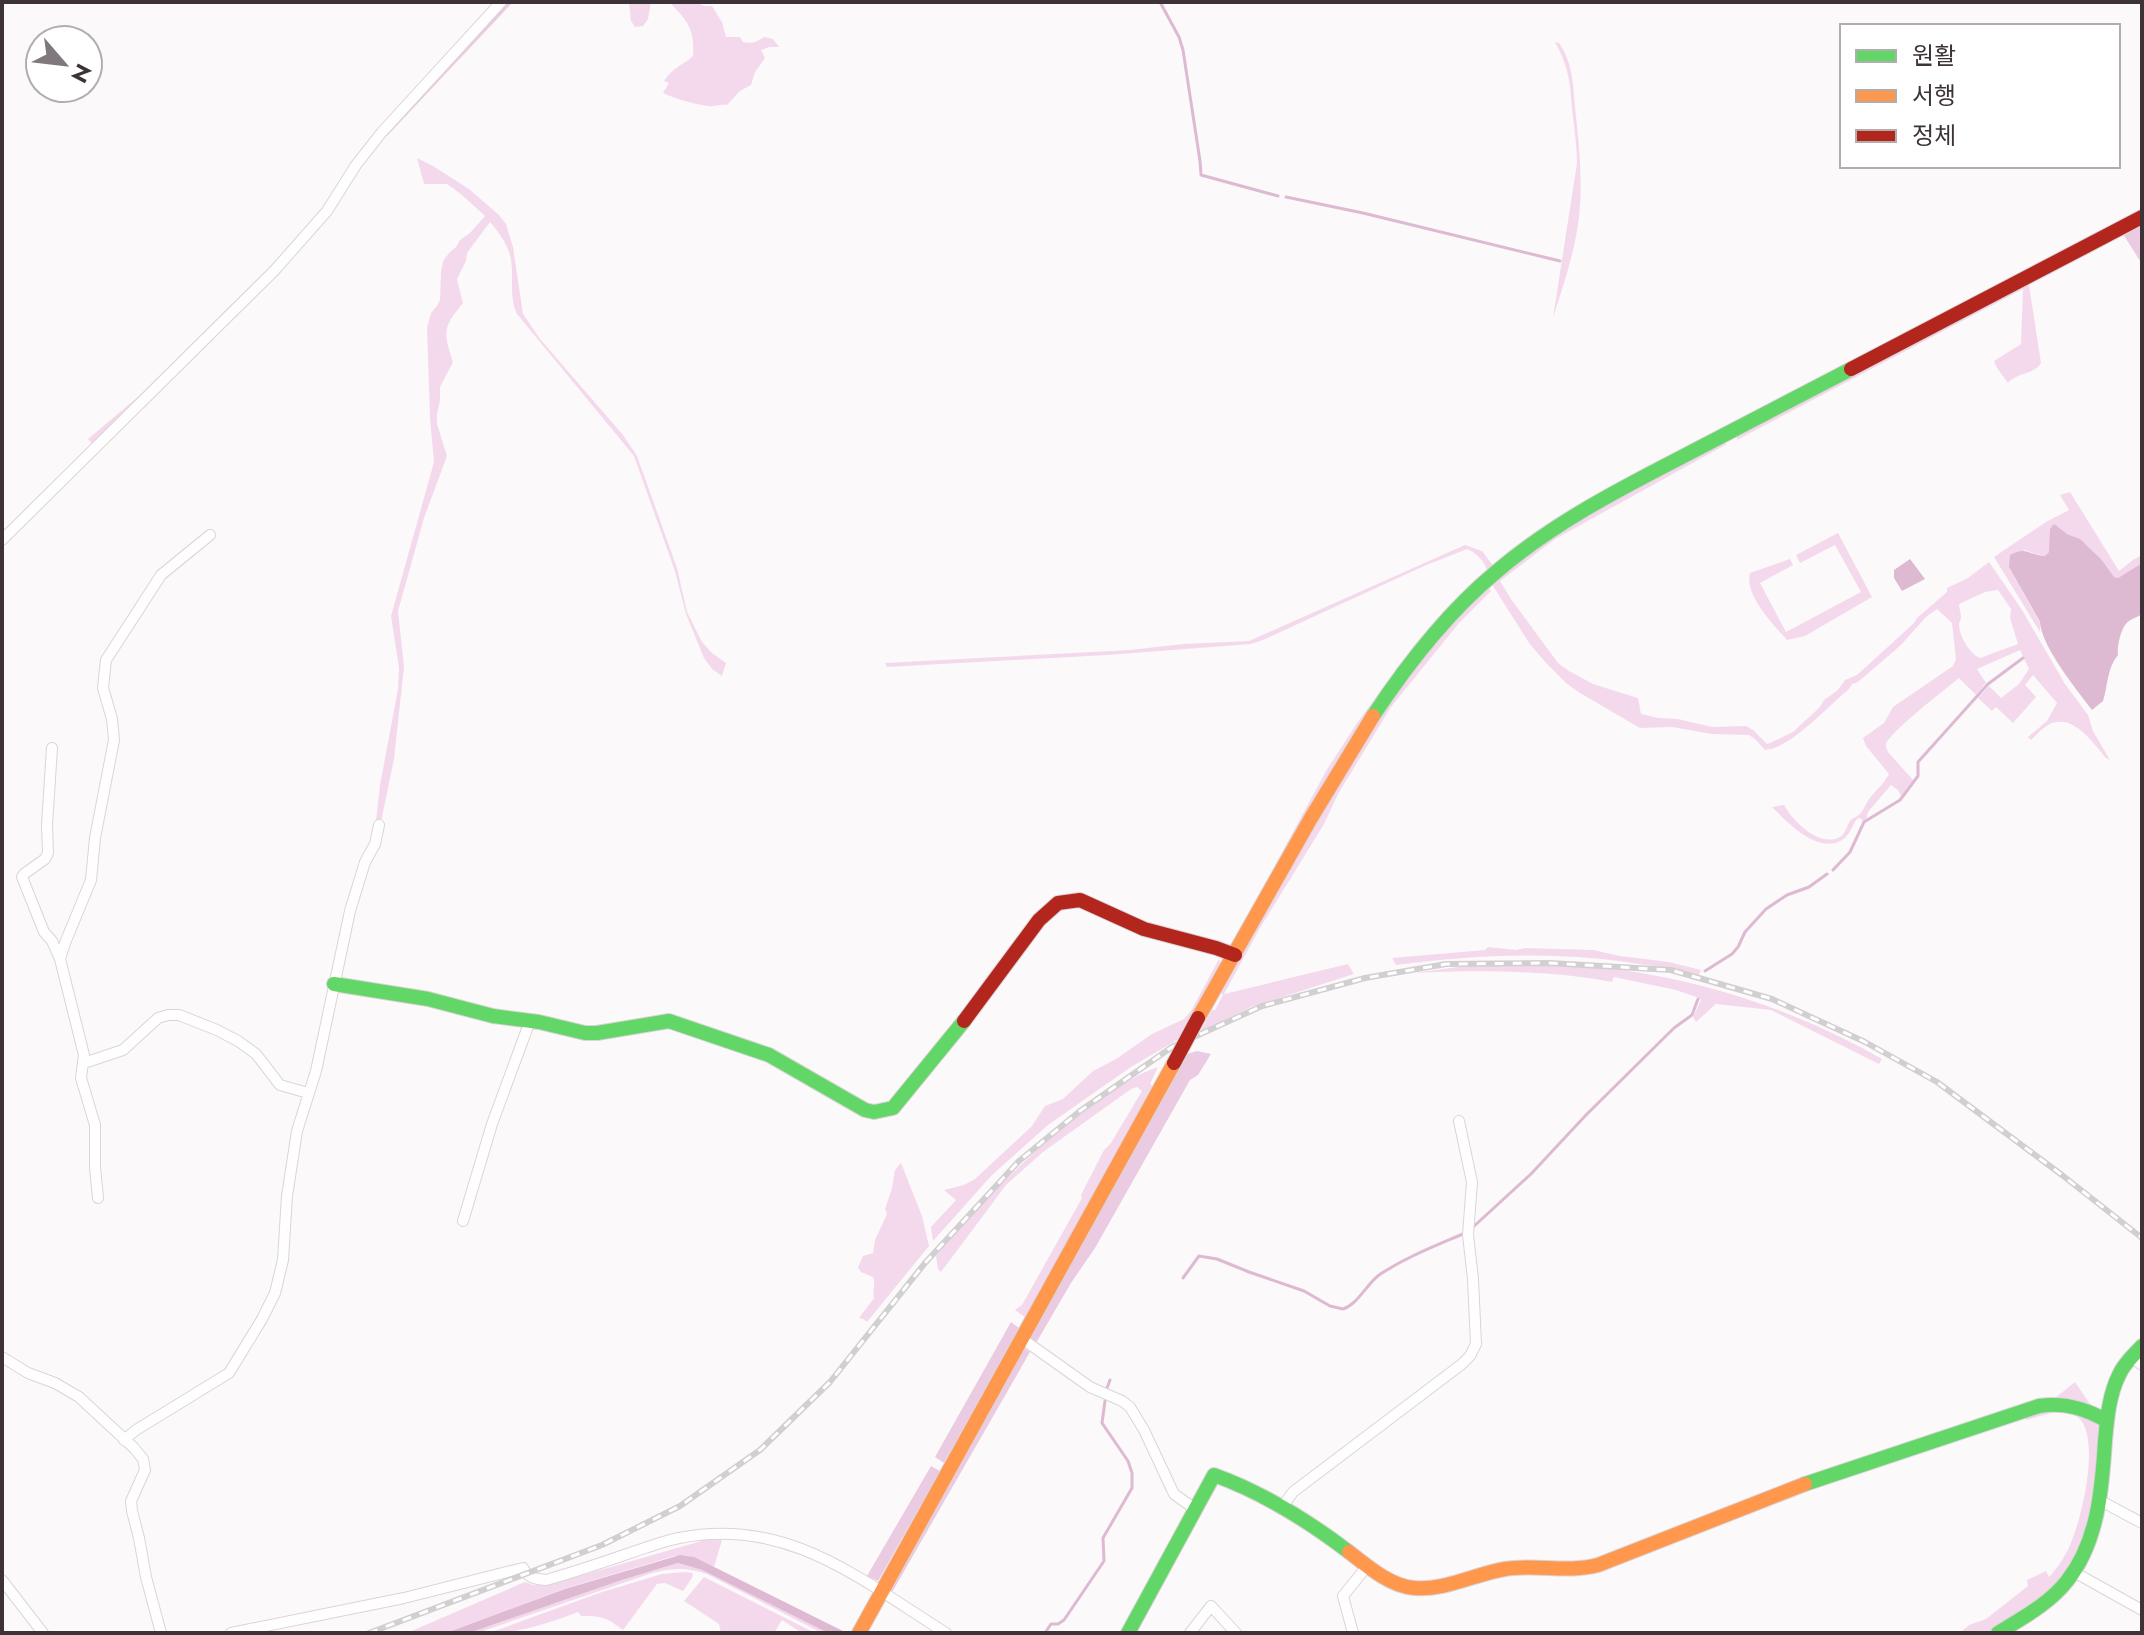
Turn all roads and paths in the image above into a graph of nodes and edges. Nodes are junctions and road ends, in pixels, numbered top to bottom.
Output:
1 (501, 2) edge
2 (2142, 217) edge
3 (210, 535) dead end
4 (2, 540) edge
5 (52, 748) dead end
6 (379, 825) dead end
7 (1235, 955) junction
8 (60, 959) junction
9 (334, 984) junction
10 (530, 1021) junction
11 (84, 1063) junction
12 (308, 1093) junction
13 (1459, 1121) dead end
14 (98, 1198) dead end
15 (463, 1221) dead end
16 (1021, 1338) junction
17 (2142, 1346) edge
18 (2, 1357) edge
19 (2136, 1361) edge
20 (2107, 1421) junction
21 (124, 1440) junction
22 (2099, 1500) junction
23 (1282, 1507) junction
24 (1195, 1509) junction
25 (2142, 1523) edge
26 (1368, 1565) junction
27 (2074, 1572) junction
28 (2, 1580) edge
29 (882, 1593) junction
30 (2142, 1610) edge
31 (43, 1633) edge
32 (161, 1633) edge
33 (231, 1633) edge
34 (859, 1633) edge
35 (946, 1633) edge
36 (1128, 1633) edge
37 (1190, 1633) edge
38 (1236, 1633) edge
39 (1353, 1633) edge
40 (1998, 1633) edge

1 - 4 street
2 - 7 street
3 - 8 street
5 - 8 street
6 - 9 street
7 - 10 street
7 - 16 street, bridge
8 - 11 street
9 - 10 street
9 - 12 street
10 - 15 street
11 - 12 street
11 - 14 street
12 - 21 street
13 - 23 street
16 - 24 street
16 - 29 street
17 - 19 street
18 - 21 street
19 - 20 street
20 - 22 street
20 - 26 street
21 - 32 street
22 - 25 street
22 - 27 street
23 - 24 street
23 - 26 street
24 - 36 street
26 - 39 street
27 - 30 street
27 - 40 street
28 - 31 street
29 - 33 street
29 - 34 street
29 - 35 street
37 - 38 street

